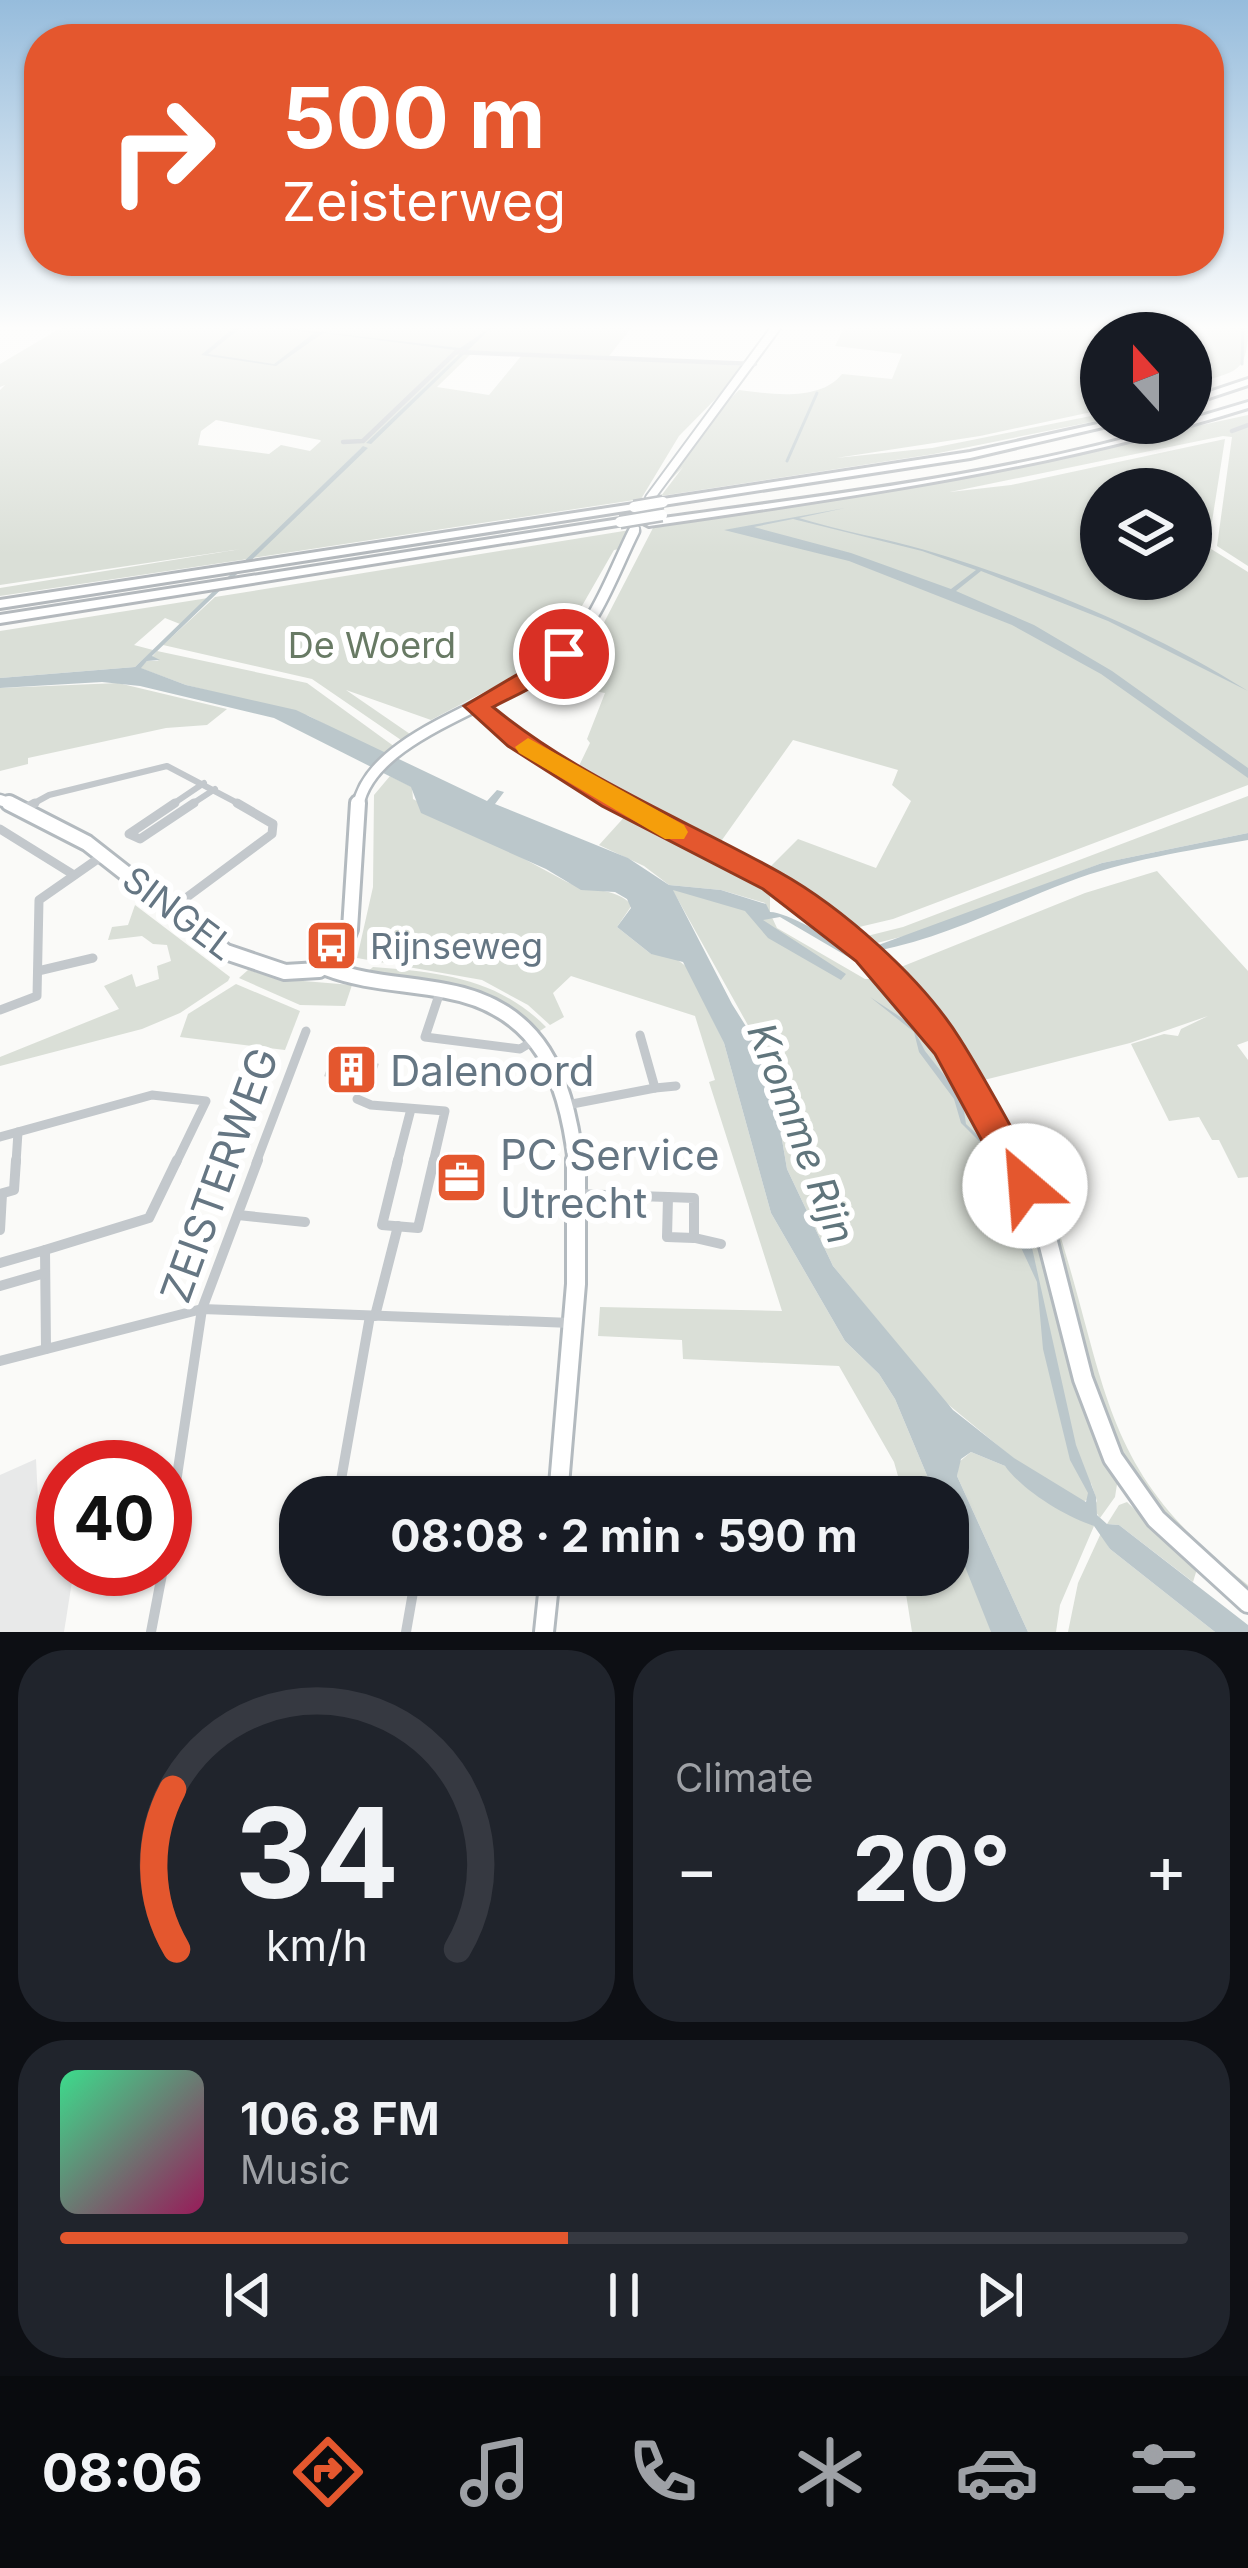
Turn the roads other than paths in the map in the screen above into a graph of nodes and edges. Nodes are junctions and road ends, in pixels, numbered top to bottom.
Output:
1 (404, 402) edge
2 (726, 402) edge
3 (1243, 402) edge
4 (1244, 402) edge
5 (1212, 410) edge
6 (1248, 425) edge
7 (1080, 431) edge
8 (1232, 431) dead end
9 (343, 442) dead end
10 (1080, 444) edge
11 (859, 489) junction
12 (837, 492) junction
13 (658, 501) junction
14 (642, 514) junction
15 (628, 526) junction
16 (233, 575) junction
17 (0, 604) edge
18 (0, 619) edge
19 (476, 706) junction
20 (204, 783) junction
21 (214, 789) junction
22 (0, 800) edge
23 (26, 808) junction
24 (0, 829) edge
25 (95, 861) junction
26 (74, 874) junction
27 (171, 909) junction
28 (94, 958) dead end
29 (326, 968) junction
30 (38, 971) junction
31 (441, 987) junction
32 (0, 1010) edge
33 (306, 1031) dead end
34 (640, 1036) dead end
35 (535, 1040) junction
36 (676, 1086) dead end
37 (655, 1088) junction
38 (357, 1099) dead end
39 (567, 1105) junction
40 (411, 1109) junction
41 (18, 1132) junction
42 (0, 1137) edge
43 (1, 1194) edge
44 (575, 1194) junction
45 (668, 1197) junction
46 (238, 1214) junction
47 (305, 1222) dead end
48 (398, 1226) junction
49 (0, 1230) edge
50 (694, 1238) junction
51 (722, 1244) dead end
52 (44, 1250) junction
53 (0, 1263) edge
54 (45, 1272) junction
55 (0, 1286) edge
56 (202, 1309) junction
57 (372, 1316) junction
58 (572, 1323) junction
59 (46, 1348) junction
60 (0, 1361) edge
61 (182, 1440) edge
62 (342, 1476) edge
63 (560, 1476) edge
64 (158, 1596) edge
65 (412, 1596) edge
66 (548, 1596) edge
67 (1248, 1603) edge
68 (151, 1632) edge
69 (406, 1632) edge
70 (544, 1632) edge

1 - 9 street
2 - 13 street
3 - 5 highway
4 - 11 highway
6 - 8 street
7 - 13 highway
10 - 11 highway
11 - 12 highway
12 - 13 highway
12 - 14 highway
13 - 14 highway, bridge
13 - 15 highway, bridge
14 - 15 highway, bridge
14 - 16 highway
15 - 16 highway
15 - 19 street
16 - 17 highway
16 - 18 highway
19 - 29 street
19 - 67 street
20 - 21 street
20 - 21 street
20 - 23 street
21 - 27 street
22 - 23 street, SINGEL
23 - 25 street, SINGEL
24 - 26 street
25 - 26 street
25 - 27 street, SINGEL
26 - 30 street
27 - 29 street, SINGEL
28 - 30 street
29 - 31 street, SINGEL
30 - 32 street
31 - 35 street, SINGEL
31 - 35 street
33 - 46 street, ZEISTERWEG
34 - 37 street
35 - 39 street, SINGEL
36 - 37 street
37 - 39 street
38 - 40 street
39 - 44 street, SINGEL
40 - 48 street
40 - 48 street
41 - 42 street
41 - 43 street
41 - 52 street
43 - 49 street
44 - 45 street
44 - 58 street, SINGEL
45 - 50 street
45 - 50 street
46 - 47 street
46 - 56 street, ZEISTERWEG
48 - 57 street
50 - 51 street
52 - 53 street
52 - 54 street
54 - 55 street
54 - 59 street
56 - 57 street
56 - 59 street
56 - 61 street, ZEISTERWEG
57 - 58 street
57 - 62 street
58 - 63 street, SINGEL
59 - 60 street
64 - 68 street
65 - 69 street
66 - 70 street

